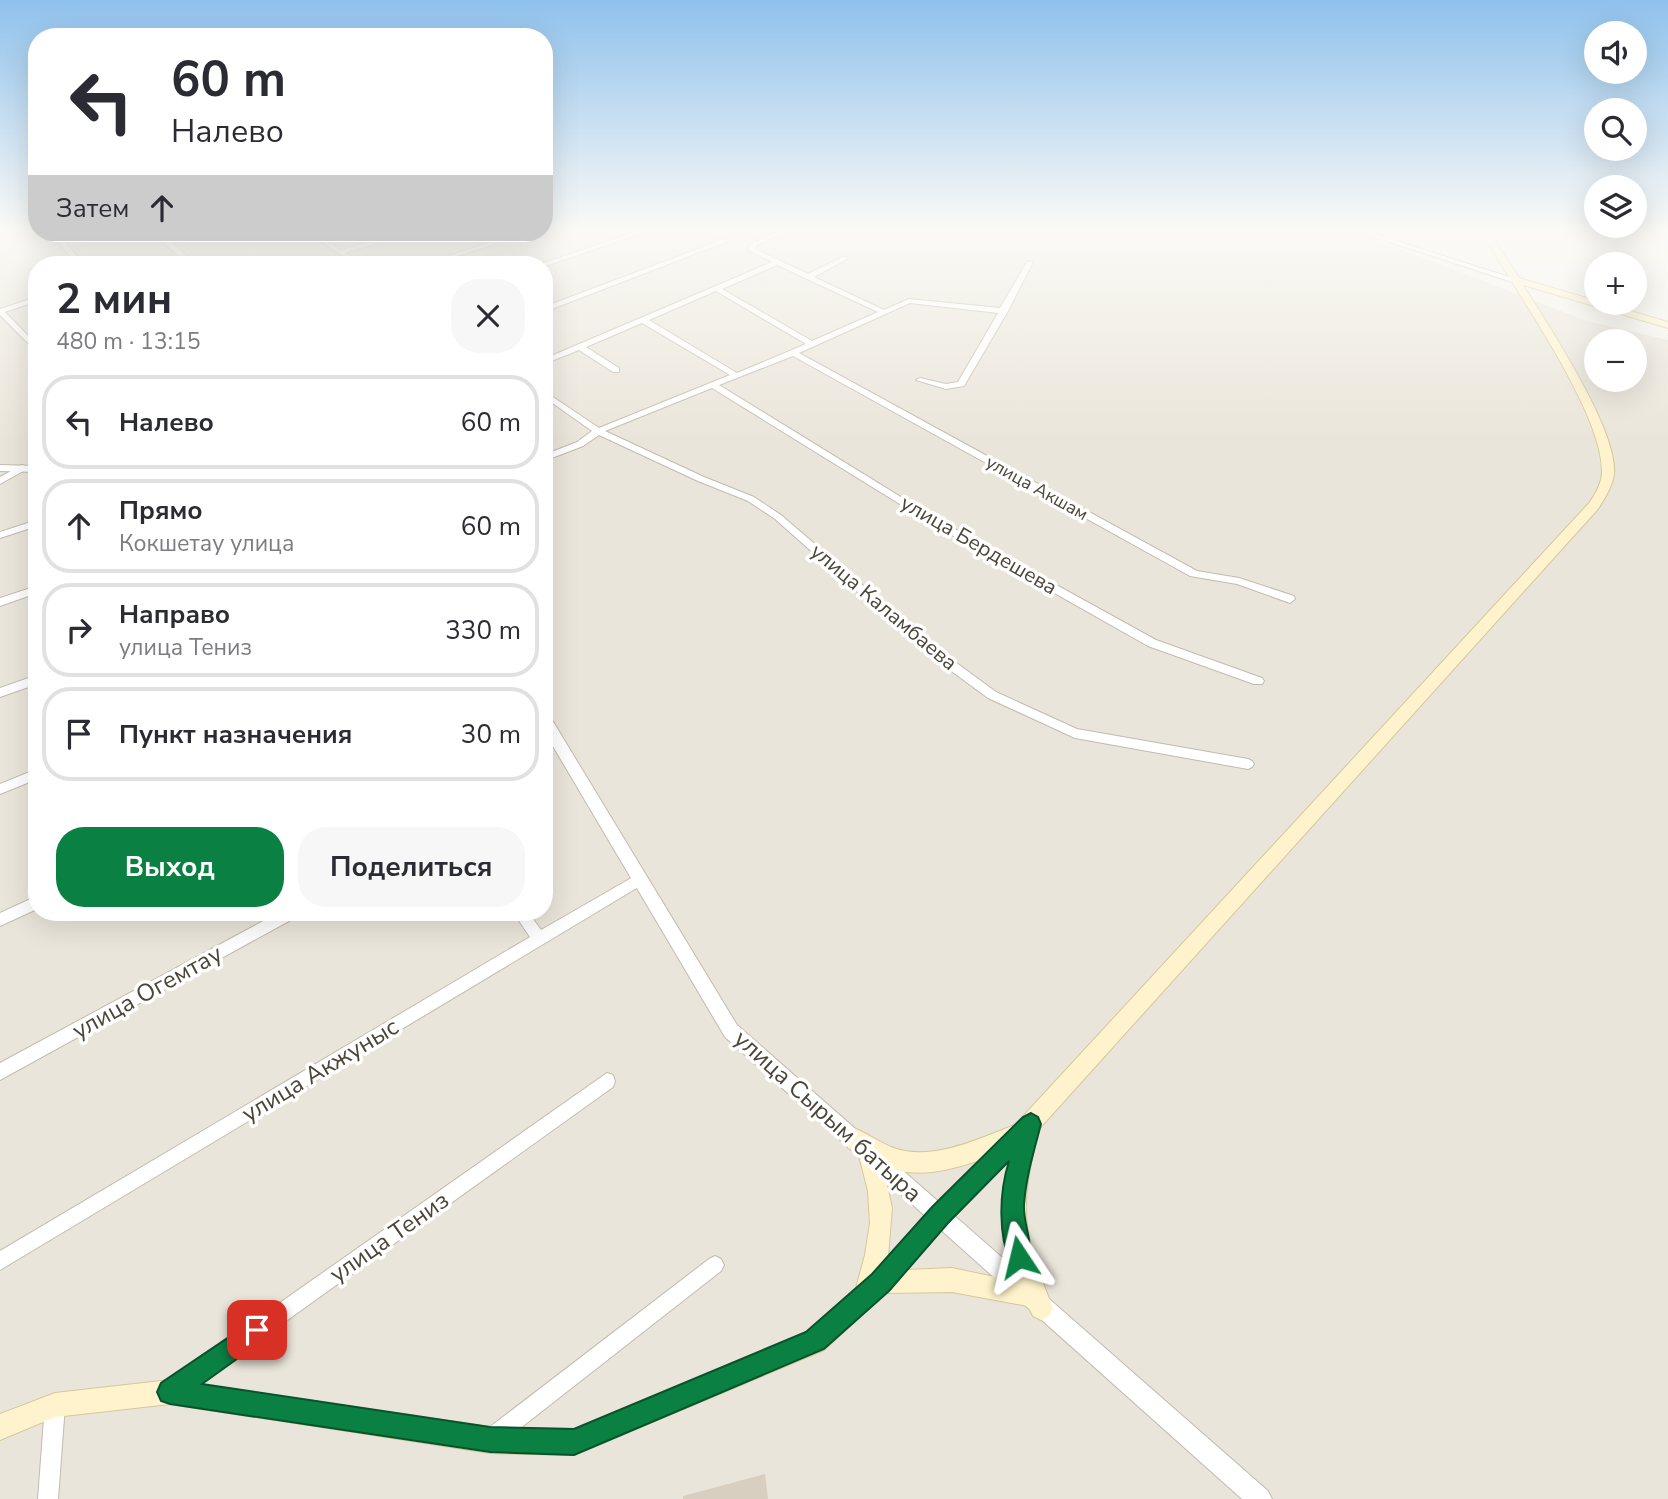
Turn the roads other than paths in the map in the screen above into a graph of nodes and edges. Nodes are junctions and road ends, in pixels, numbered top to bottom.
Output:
1 (689, 301) edge
2 (738, 301) edge
3 (861, 301) edge
4 (1009, 301) edge
5 (1528, 301) edge
6 (1587, 301) edge
7 (28, 302) edge
8 (0, 311) edge
9 (1004, 311) junction
10 (883, 312) junction
11 (1647, 313) edge
12 (1668, 319) edge
13 (643, 320) junction
14 (1668, 325) edge
15 (28, 341) edge
16 (811, 344) junction
17 (580, 347) junction
18 (793, 353) junction
19 (553, 358) edge
20 (616, 370) dead end
21 (737, 376) junction
22 (920, 380) dead end
23 (713, 385) junction
24 (553, 399) edge
25 (598, 431) junction
26 (553, 454) edge
27 (0, 468) edge
28 (22, 468) junction
29 (28, 468) edge
30 (0, 481) edge
31 (28, 526) edge
32 (0, 535) edge
33 (28, 592) edge
34 (1290, 599) dead end
35 (0, 602) edge
36 (1258, 681) dead end
37 (28, 682) edge
38 (0, 693) edge
39 (553, 734) edge
40 (1248, 764) dead end
41 (28, 778) edge
42 (0, 789) edge
43 (640, 879) junction
44 (28, 906) edge
45 (0, 920) edge
46 (277, 921) edge
47 (526, 921) edge
48 (539, 939) junction
49 (0, 1072) edge
50 (607, 1081) dead end
51 (1027, 1129) junction
52 (862, 1145) junction
53 (940, 1215) junction
54 (0, 1261) edge
55 (715, 1265) dead end
56 (873, 1289) junction
57 (1034, 1302) junction
58 (170, 1392) junction
59 (55, 1405) junction
60 (0, 1427) edge
61 (490, 1440) junction
62 (48, 1499) edge
63 (1260, 1499) edge

1 - 13 street
2 - 16 street
3 - 10 street
4 - 9 street
5 - 51 main road
6 - 14 main road
7 - 8 street
8 - 15 street
9 - 10 street
9 - 22 street
10 - 16 street
11 - 12 main road
13 - 17 street
13 - 21 street
16 - 18 street
17 - 19 street
17 - 20 street
18 - 21 street
18 - 34 street, улица Акшам
21 - 23 street
23 - 25 street
23 - 36 street, улица Бердешева
24 - 25 street, улица Каламбаева
25 - 26 street
25 - 40 street, улица Каламбаева
27 - 28 street
28 - 29 street
28 - 30 street
31 - 32 street
33 - 35 street
37 - 38 street
39 - 43 street, улица Сырым батыра
41 - 42 street
43 - 48 street, улица Акжуныс
43 - 52 street, улица Сырым батыра
44 - 45 street
46 - 49 street, улица Огемтау
47 - 48 street
48 - 54 street, улица Акжуныс
50 - 58 street, улица Тениз
51 - 52 main road
51 - 53 main road
51 - 57 main road
52 - 53 street, улица Сырым батыра
52 - 56 main road
53 - 56 main road
53 - 57 street, улица Сырым батыра
55 - 61 street
56 - 57 main road
56 - 61 main road
57 - 63 street, улица Сырым батыра
58 - 59 main road
58 - 61 main road
59 - 60 main road
59 - 62 street

